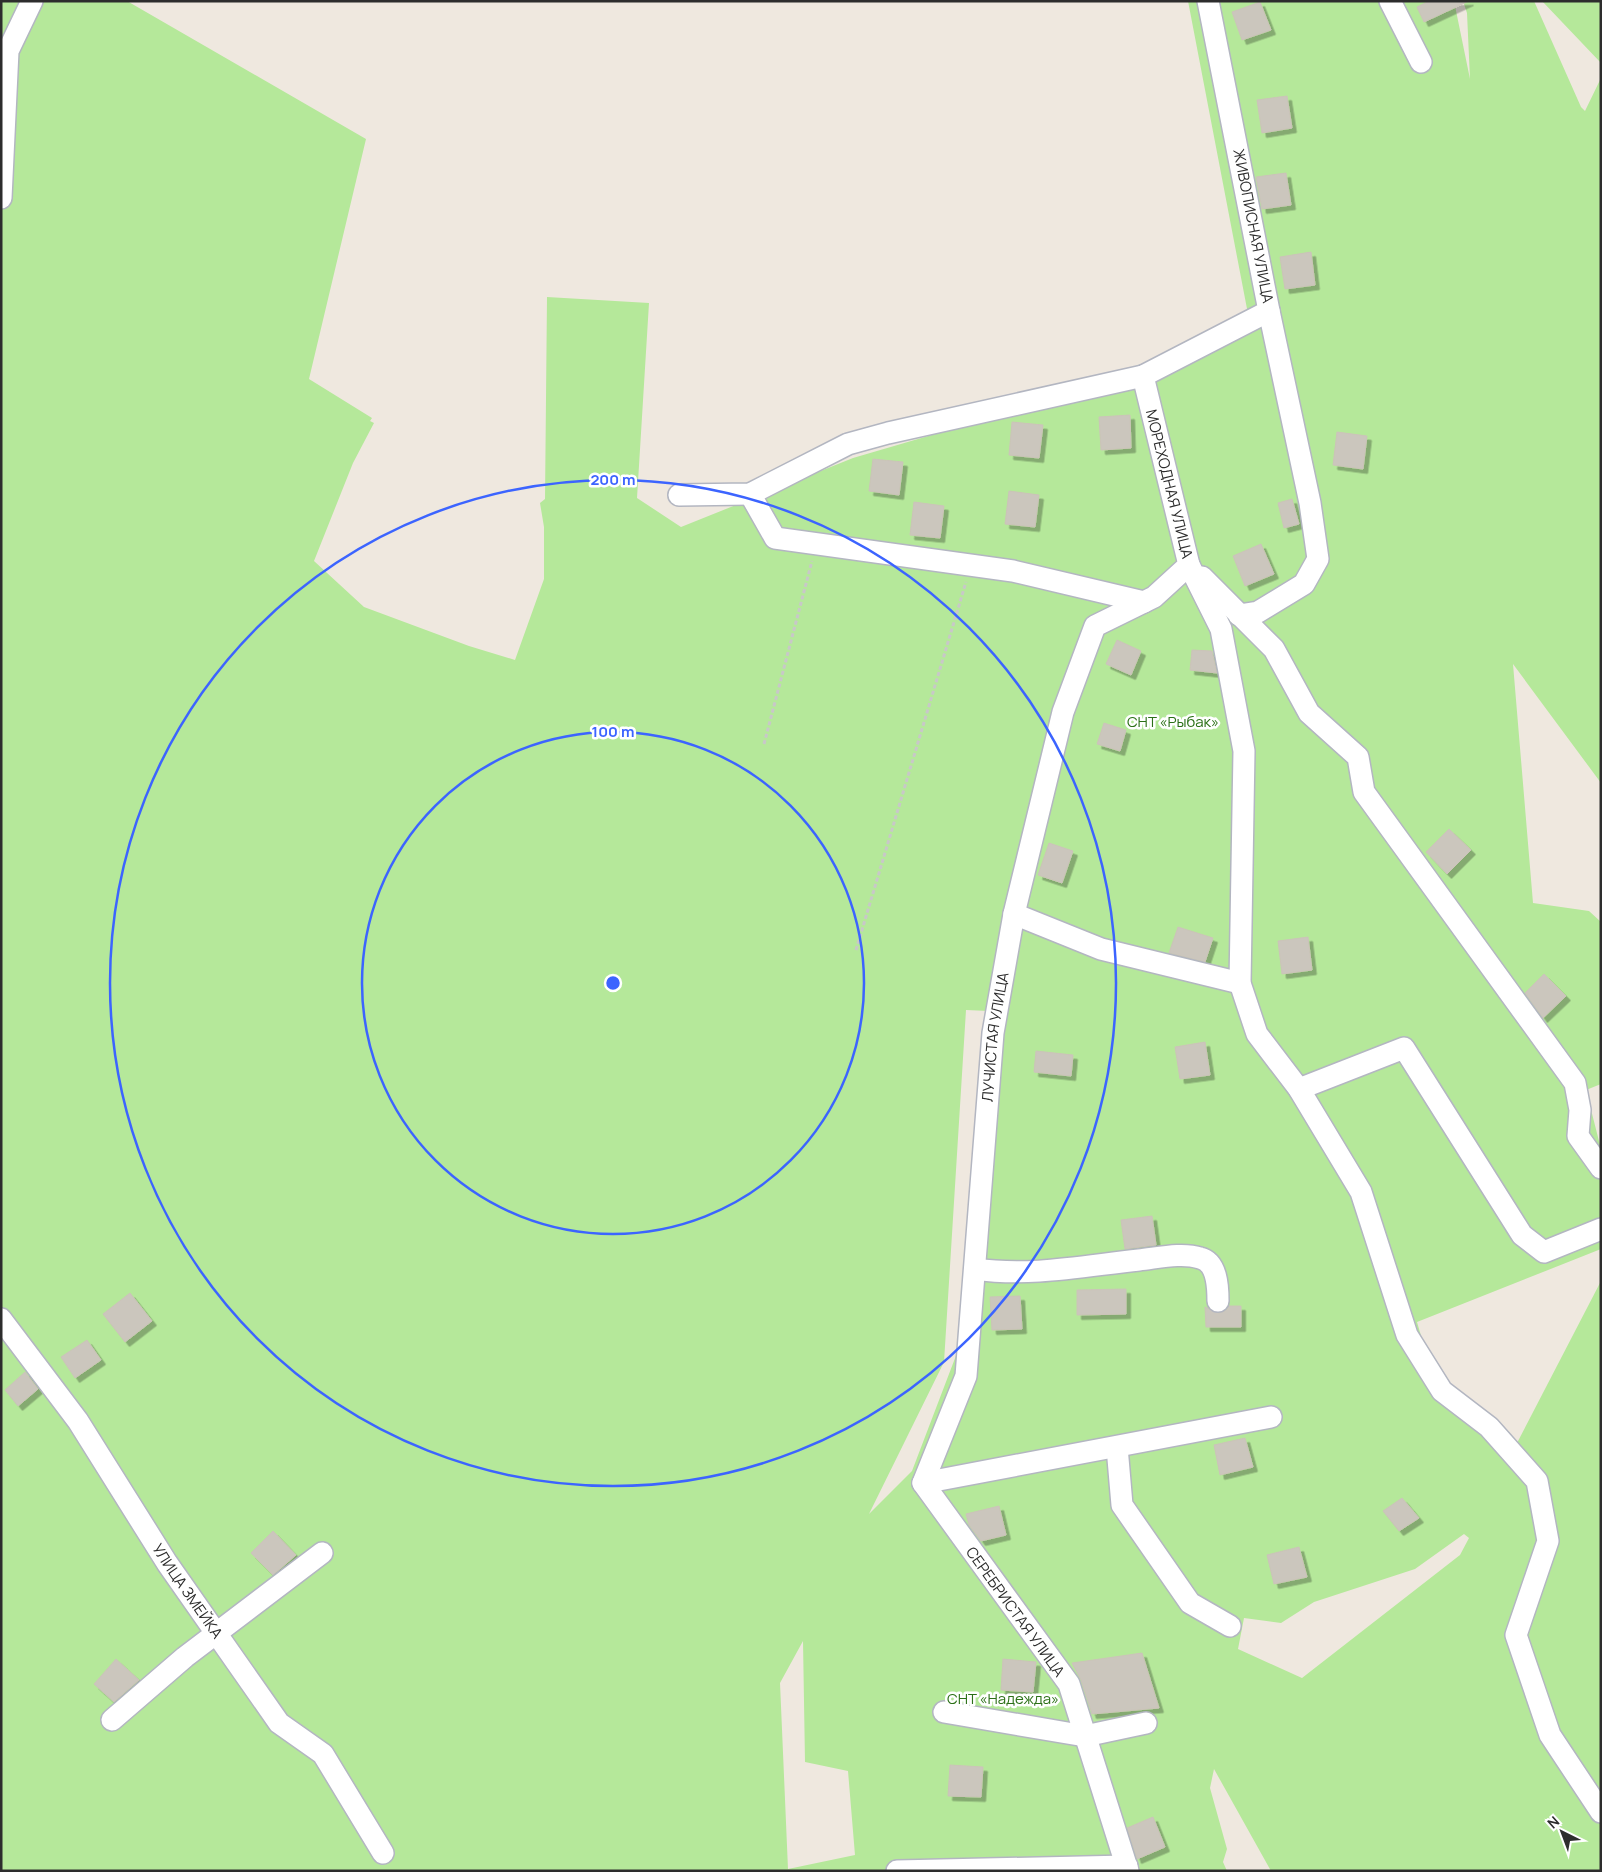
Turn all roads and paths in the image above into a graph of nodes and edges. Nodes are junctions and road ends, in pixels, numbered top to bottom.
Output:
1 (32, 1) edge
2 (1208, 1) edge
3 (1390, 1) edge
4 (1421, 62) dead end
5 (1, 198) edge
6 (1269, 312) junction
7 (1143, 376) junction
8 (750, 494) junction
9 (679, 495) dead end
10 (816, 544) junction
11 (972, 565) junction
12 (1189, 565) junction
13 (1144, 602) junction
14 (1239, 614) junction
15 (764, 744) dead end
16 (1014, 914) junction
17 (856, 950) dead end
18 (1240, 983) junction
19 (1299, 1089) junction
20 (1601, 1168) edge
21 (1601, 1229) edge
22 (975, 1269) junction
23 (1218, 1300) dead end
24 (1, 1319) edge
25 (1271, 1417) dead end
26 (1117, 1447) junction
27 (923, 1483) junction
28 (322, 1553) dead end
29 (1230, 1626) dead end
30 (216, 1633) junction
31 (944, 1712) dead end
32 (112, 1720) dead end
33 (1146, 1723) dead end
34 (1085, 1736) junction
35 (1601, 1812) edge
36 (383, 1853) dead end
37 (1128, 1868) edge
38 (897, 1871) edge

1 - 5 street
2 - 6 street, ЖИВОПИСНАЯ УЛИЦА
3 - 4 street
6 - 7 street, ЖИВОПИСНАЯ УЛИЦА
6 - 14 street
7 - 8 street, ЖИВОПИСНАЯ УЛИЦА
7 - 12 street, МОРЕХОДНАЯ УЛИЦА
8 - 9 street
8 - 10 street
10 - 11 street
10 - 15 path
11 - 13 street
11 - 17 path
12 - 13 street, МОРЕХОДНАЯ УЛИЦА
12 - 14 street
12 - 18 street
13 - 16 street, ЛУЧИСТАЯ УЛИЦА
14 - 20 street
16 - 18 street
16 - 22 street, ЛУЧИСТАЯ УЛИЦА
18 - 19 street
19 - 21 street
19 - 35 street
22 - 23 street
22 - 27 street, ЛУЧИСТАЯ УЛИЦА
24 - 30 street, УЛИЦА ЗМЕЙКА
25 - 26 street
26 - 27 street
26 - 29 street
27 - 34 street, СЕРЕБРИСТАЯ УЛИЦА
28 - 30 street
30 - 32 street
30 - 36 street, УЛИЦА ЗМЕЙКА
31 - 34 street
33 - 34 street
34 - 37 street, СЕРЕБРИСТАЯ УЛИЦА
37 - 38 street

